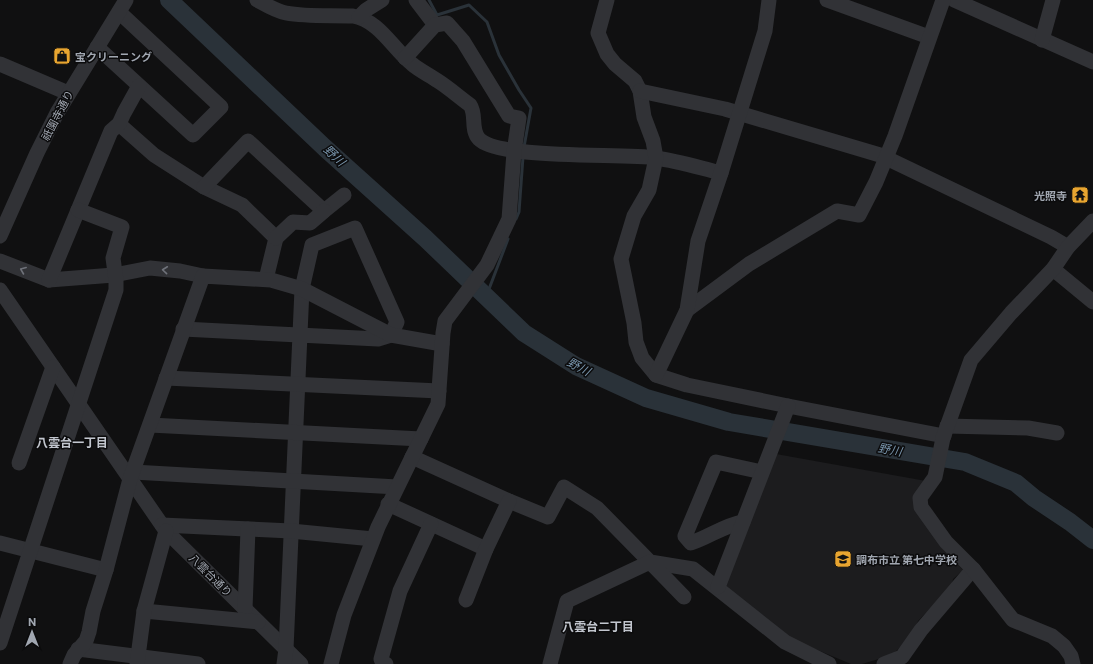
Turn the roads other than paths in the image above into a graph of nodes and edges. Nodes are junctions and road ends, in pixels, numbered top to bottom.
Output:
1 (257, 0) edge
2 (382, 0) edge
3 (416, 0) edge
4 (607, 0) edge
5 (769, 0) edge
6 (826, 0) edge
7 (943, 0) edge
8 (954, 0) edge
9 (1054, 0) edge
10 (124, 3) edge
11 (359, 17) junction
12 (435, 25) junction
13 (929, 37) junction
14 (1042, 40) junction
15 (97, 47) junction
16 (405, 58) junction
17 (1093, 62) edge
18 (0, 64) edge
19 (139, 86) junction
20 (640, 91) junction
21 (68, 93) junction
22 (739, 113) junction
23 (119, 124) junction
24 (514, 152) junction
25 (656, 158) junction
26 (886, 158) junction
27 (721, 173) junction
28 (204, 187) junction
29 (344, 195) dead end
30 (78, 210) junction
31 (324, 211) junction
32 (1093, 221) edge
33 (0, 236) edge
34 (276, 238) junction
35 (1068, 247) junction
36 (0, 261) edge
37 (1053, 269) junction
38 (114, 275) junction
39 (203, 276) junction
40 (266, 279) junction
41 (49, 280) junction
42 (302, 289) junction
43 (0, 290) edge
44 (1093, 302) edge
45 (687, 310) junction
46 (183, 329) junction
47 (300, 334) junction
48 (391, 335) junction
49 (442, 344) junction
50 (53, 367) junction
51 (656, 375) junction
52 (166, 378) junction
53 (298, 384) junction
54 (440, 391) junction
55 (78, 403) junction
56 (787, 408) junction
57 (150, 425) junction
58 (296, 432) junction
59 (945, 433) junction
60 (1057, 433) dead end
61 (421, 439) junction
62 (412, 457) junction
63 (19, 463) dead end
64 (762, 472) junction
65 (132, 476) junction
66 (294, 481) junction
67 (397, 487) junction
68 (509, 501) junction
69 (388, 504) junction
70 (744, 522) junction
71 (431, 524) junction
72 (164, 528) junction
73 (248, 529) junction
74 (291, 531) junction
75 (373, 539) junction
76 (0, 543) edge
77 (486, 549) junction
78 (30, 551) junction
79 (650, 562) junction
80 (973, 569) junction
81 (106, 570) junction
82 (718, 587) junction
83 (684, 597) dead end
84 (466, 600) dead end
85 (246, 609) junction
86 (144, 611) junction
87 (258, 622) junction
88 (0, 643) edge
89 (78, 649) junction
90 (286, 649) junction
91 (137, 660) edge
92 (70, 664) edge
93 (198, 664) edge
94 (284, 664) edge
95 (301, 664) edge
96 (331, 664) edge
97 (386, 664) edge
98 (550, 664) edge
99 (829, 664) edge
100 (884, 664) edge
101 (1073, 664) edge

1 - 11 street
2 - 11 street
3 - 12 street
4 - 20 street
5 - 22 street
6 - 13 street
7 - 13 street
8 - 14 street
9 - 14 street
10 - 15 street, 祇園寺通り
10 - 19 street
11 - 16 street
12 - 16 street
12 - 24 street
13 - 26 street
14 - 17 street
15 - 19 street
15 - 21 street, 祇園寺通り
16 - 24 street
18 - 21 street
19 - 23 street
20 - 22 street
20 - 25 street
21 - 33 street, 祇園寺通り
22 - 26 street
22 - 27 street
23 - 28 street
23 - 30 street
24 - 25 street
24 - 49 street
25 - 27 street
25 - 51 street
26 - 35 street
26 - 45 street
27 - 45 street
28 - 31 street
28 - 34 street
29 - 31 street
30 - 38 street
30 - 41 street
31 - 34 street
32 - 35 street
34 - 40 street
35 - 37 street
41 -> 36 street
37 - 44 street
37 - 59 street
39 -> 38 street
38 - 41 street
38 - 55 street
39 - 40 street
39 - 46 street
40 - 42 street
42 - 47 street
42 - 48 street
42 - 48 street
43 - 50 street, 八雲台通り
45 - 51 street
46 - 47 street
46 - 52 street
47 - 48 street
47 - 53 street
48 - 49 street
49 - 54 street
50 - 55 street, 八雲台通り
50 - 63 street
51 - 56 street
52 - 53 street
52 - 57 street
53 - 54 street
53 - 58 street
54 - 61 street
55 - 65 street, 八雲台通り
55 - 78 street
56 - 59 street
56 - 64 street
57 - 58 street
57 - 65 street
58 - 61 street
58 - 66 street
59 - 60 street
59 - 80 street
61 - 62 street
62 - 67 street
62 - 68 street
64 - 70 street
64 - 70 street
65 - 66 street
65 - 72 street, 八雲台通り
65 - 81 street
66 - 67 street
66 - 74 street
67 - 69 street
68 - 77 street
68 - 79 street
69 - 71 street
69 - 75 street
70 - 82 street
71 - 77 street
71 - 97 street
72 - 73 street
72 - 85 street, 八雲台通り
72 - 86 street
73 - 74 street
73 - 85 street
74 - 75 street
74 - 90 street
75 - 96 street
76 - 78 street
77 - 84 street
78 - 81 street
78 - 88 street
79 - 82 street
79 - 83 street
79 - 98 street
80 - 100 street
80 - 101 street
81 - 89 street
82 - 99 street
85 - 87 street, 八雲台通り
86 - 87 street
86 - 91 street
87 - 90 street, 八雲台通り
89 - 91 street
89 - 92 street
90 - 94 street
90 - 95 street, 八雲台通り
91 - 93 street

